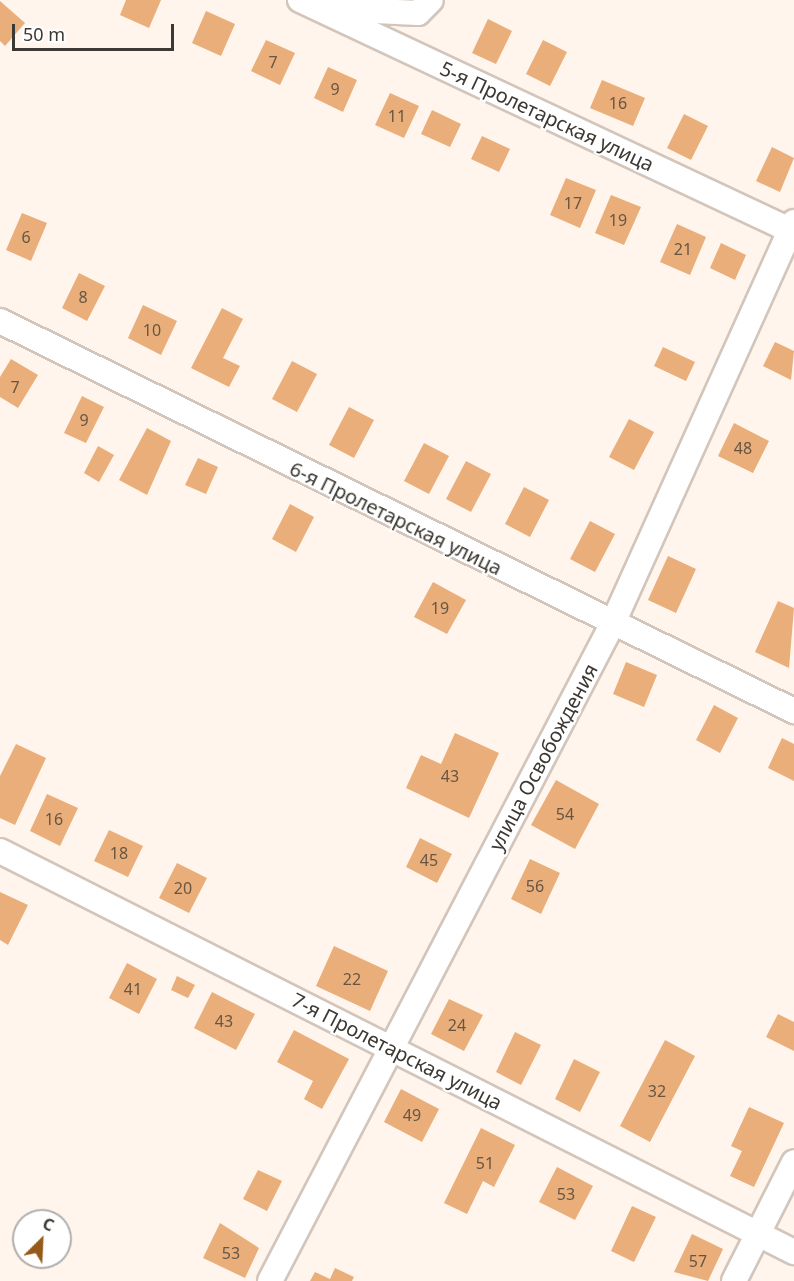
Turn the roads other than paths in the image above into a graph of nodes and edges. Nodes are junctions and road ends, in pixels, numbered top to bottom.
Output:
1 (431, 0) edge
2 (310, 4) edge
3 (793, 228) edge
4 (0, 321) edge
5 (612, 625) junction
6 (794, 711) edge
7 (0, 851) edge
8 (391, 1048) junction
9 (794, 1162) edge
10 (757, 1234) junction
11 (794, 1252) edge
12 (270, 1281) edge
13 (734, 1281) edge

1 - 2 street
2 - 3 street, 5-я Пролетарская улица
3 - 5 street, улица Освобождения
4 - 5 street, 6-я Пролетарская улица
5 - 6 street, 6-я Пролетарская улица
5 - 8 street, улица Освобождения
7 - 8 street, 7-я Пролетарская улица
8 - 10 street, 7-я Пролетарская улица
8 - 12 street, улица Освобождения
9 - 10 street
10 - 11 street, 7-я Пролетарская улица
10 - 13 street

